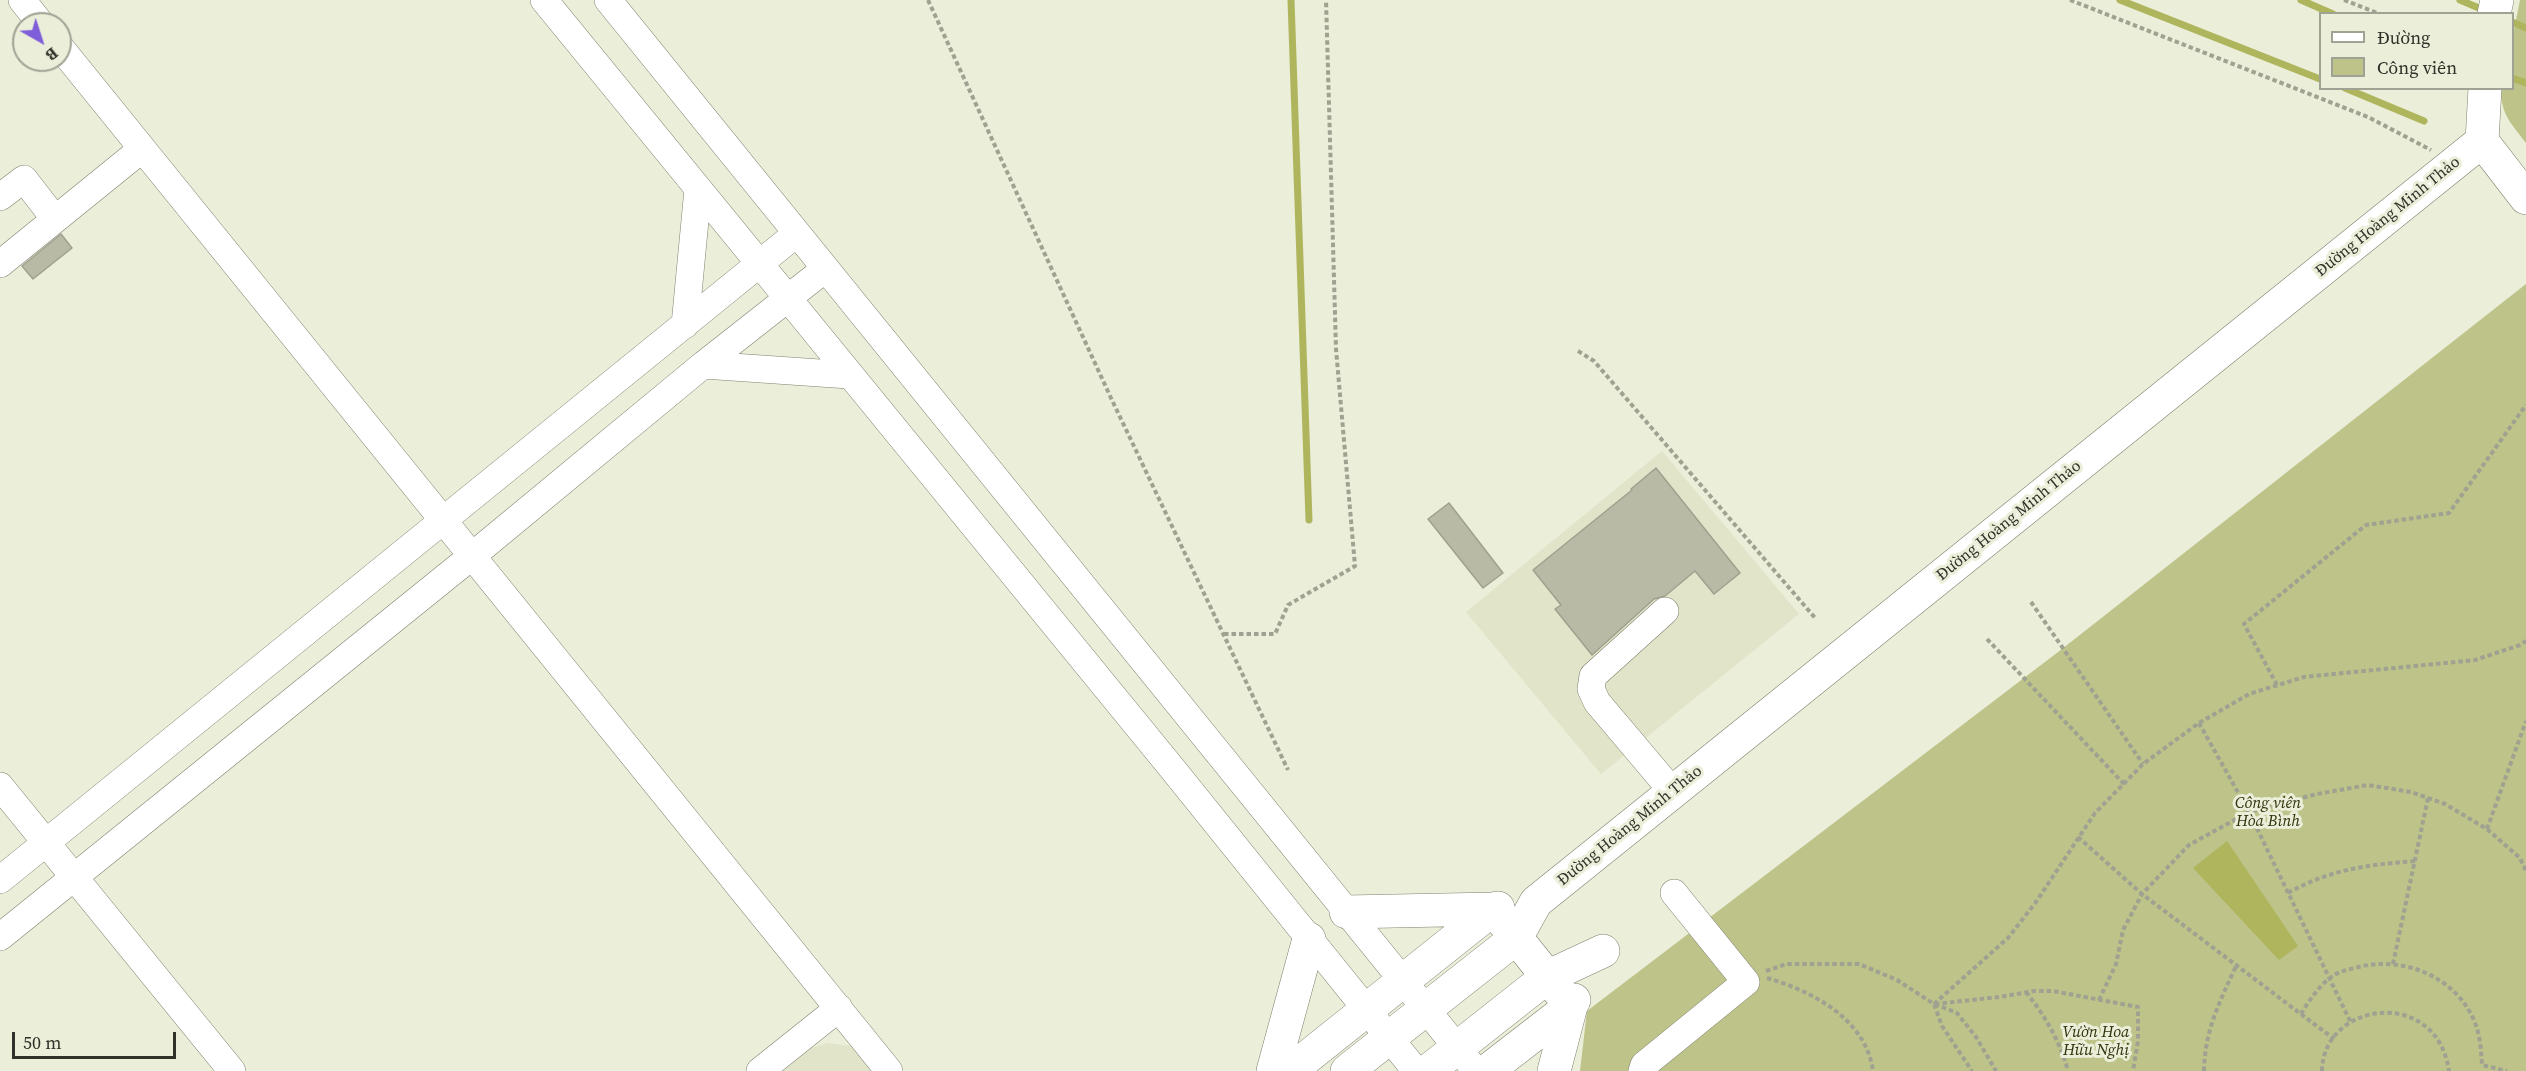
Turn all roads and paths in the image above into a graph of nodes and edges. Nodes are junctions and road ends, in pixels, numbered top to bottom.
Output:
1 (22, 0) edge
2 (544, 0) edge
3 (608, 0) edge
4 (928, 0) edge
5 (1326, 0) edge
6 (2070, 0) edge
7 (2344, 0) edge
8 (32, 12) edge
9 (2375, 12) edge
10 (72, 62) edge
11 (2484, 90) edge
12 (2482, 141) junction
13 (142, 149) junction
14 (2456, 162) junction
15 (698, 189) junction
16 (0, 197) edge
17 (2526, 198) edge
18 (56, 219) junction
19 (796, 234) junction
20 (759, 263) junction
21 (0, 264) edge
22 (825, 269) junction
23 (788, 298) junction
24 (685, 325) junction
25 (1578, 351) dead end
26 (703, 365) junction
27 (849, 375) junction
28 (2526, 405) edge
29 (444, 521) junction
30 (472, 556) junction
31 (2031, 602) dead end
32 (1665, 611) dead end
33 (1816, 619) dead end
34 (1224, 634) junction
35 (1987, 639) dead end
36 (2526, 641) edge
37 (2277, 685) junction
38 (2526, 721) edge
39 (2199, 723) junction
40 (2143, 764) junction
41 (1288, 770) dead end
42 (2124, 784) junction
43 (0, 786) edge
44 (1672, 792) junction
45 (2428, 798) junction
46 (2249, 812) junction
47 (2487, 830) junction
48 (2078, 837) junction
49 (46, 842) junction
50 (2415, 861) junction
51 (2526, 871) edge
52 (75, 876) junction
53 (0, 880) edge
54 (1674, 893) dead end
55 (2288, 893) junction
56 (2142, 894) junction
57 (1536, 902) junction
58 (1493, 909) junction
59 (1346, 912) junction
60 (0, 937) edge
61 (1516, 938) junction
62 (1309, 939) junction
63 (2237, 964) junction
64 (2393, 964) junction
65 (1547, 977) junction
66 (1751, 978) junction
67 (2329, 978) junction
68 (1403, 982) junction
69 (2026, 993) junction
70 (2099, 1000) junction
71 (1934, 1004) junction
72 (1571, 1006) junction
73 (839, 1008) junction
74 (1367, 1010) junction
75 (1426, 1010) junction
76 (2301, 1014) junction
77 (2351, 1023) junction
78 (1389, 1038) junction
79 (2334, 1039) junction
80 (1466, 1060) edge
81 (232, 1071) edge
82 (760, 1071) edge
83 (889, 1071) edge
84 (1273, 1071) edge
85 (1290, 1071) edge
86 (1347, 1071) edge
87 (1416, 1071) edge
88 (1428, 1071) edge
89 (1487, 1071) edge
90 (1554, 1071) edge
91 (1642, 1071) edge
92 (1873, 1071) edge
93 (1972, 1071) edge
94 (1996, 1071) edge
95 (2068, 1071) edge
96 (2133, 1071) edge
97 (2204, 1071) edge
98 (2322, 1071) edge
99 (2449, 1071) edge
100 (2507, 1071) edge

1 - 8 street
2 - 15 street
3 - 19 street
4 - 34 path
5 - 34 path
6 - 14 path
7 - 9 path
10 - 13 street
11 - 12 main road
12 - 14 main road, Đường Hoàng Minh Thảo
12 - 17 main road
13 - 18 street
13 - 29 street
14 - 44 main road, Đường Hoàng Minh Thảo
15 - 20 street
15 - 24 street
16 - 18 street
18 - 21 street
19 - 20 street
19 - 22 street
20 - 23 street
20 - 24 street
22 - 23 street
22 - 59 street
23 - 26 street
23 - 27 street
24 - 29 street
25 - 33 path
26 - 27 street
26 - 30 street
27 - 62 street
28 - 37 path
29 - 30 street
29 - 49 street
30 - 52 street
30 - 73 street
31 - 40 path
32 - 44 street
34 - 41 path
35 - 42 path
36 - 37 path
37 - 39 path
38 - 47 path
39 - 40 path
39 - 46 path
40 - 42 path
42 - 48 path
43 - 49 street
44 - 57 main road, Đường Hoàng Minh Thảo
45 - 46 path
45 - 47 path
45 - 50 path
46 - 55 path
46 - 56 path
47 - 51 path
48 - 56 path
48 - 71 path
49 - 52 street
49 - 53 street
50 - 55 path
50 - 64 path
52 - 60 street
52 - 81 street
54 - 66 street
55 - 67 path
56 - 63 path
56 - 70 path
57 - 58 main road, Đường Hoàng Minh Thảo
57 - 61 main road, Đường Hoàng Minh Thảo
58 - 59 main road
58 - 61 main road
58 - 68 main road, Đường Hoàng Minh Thảo
59 - 68 street
61 - 65 main road
61 - 75 main road, Đường Hoàng Minh Thảo
62 - 74 street
62 - 84 main road
63 - 76 path
63 - 97 path
64 - 67 path
64 - 100 path
65 - 72 main road
65 - 72 main road
65 - 80 main road
66 - 71 path
66 - 91 street
66 - 92 path
67 - 76 path
67 - 77 path
68 - 74 main road, Đường Hoàng Minh Thảo
68 - 75 street
69 - 70 path
69 - 71 path
69 - 95 path
70 - 96 path
71 - 93 path
71 - 94 path
72 - 89 main road
72 - 90 main road
73 - 82 street
73 - 83 street
74 - 78 street
74 - 85 main road, Đường Hoàng Minh Thảo
75 - 78 main road, Đường Hoàng Minh Thảo
75 - 80 street
76 - 79 path
77 - 79 path
77 - 99 path
78 - 86 main road, Đường Hoàng Minh Thảo
78 - 87 street
79 - 98 path
80 - 88 main road

